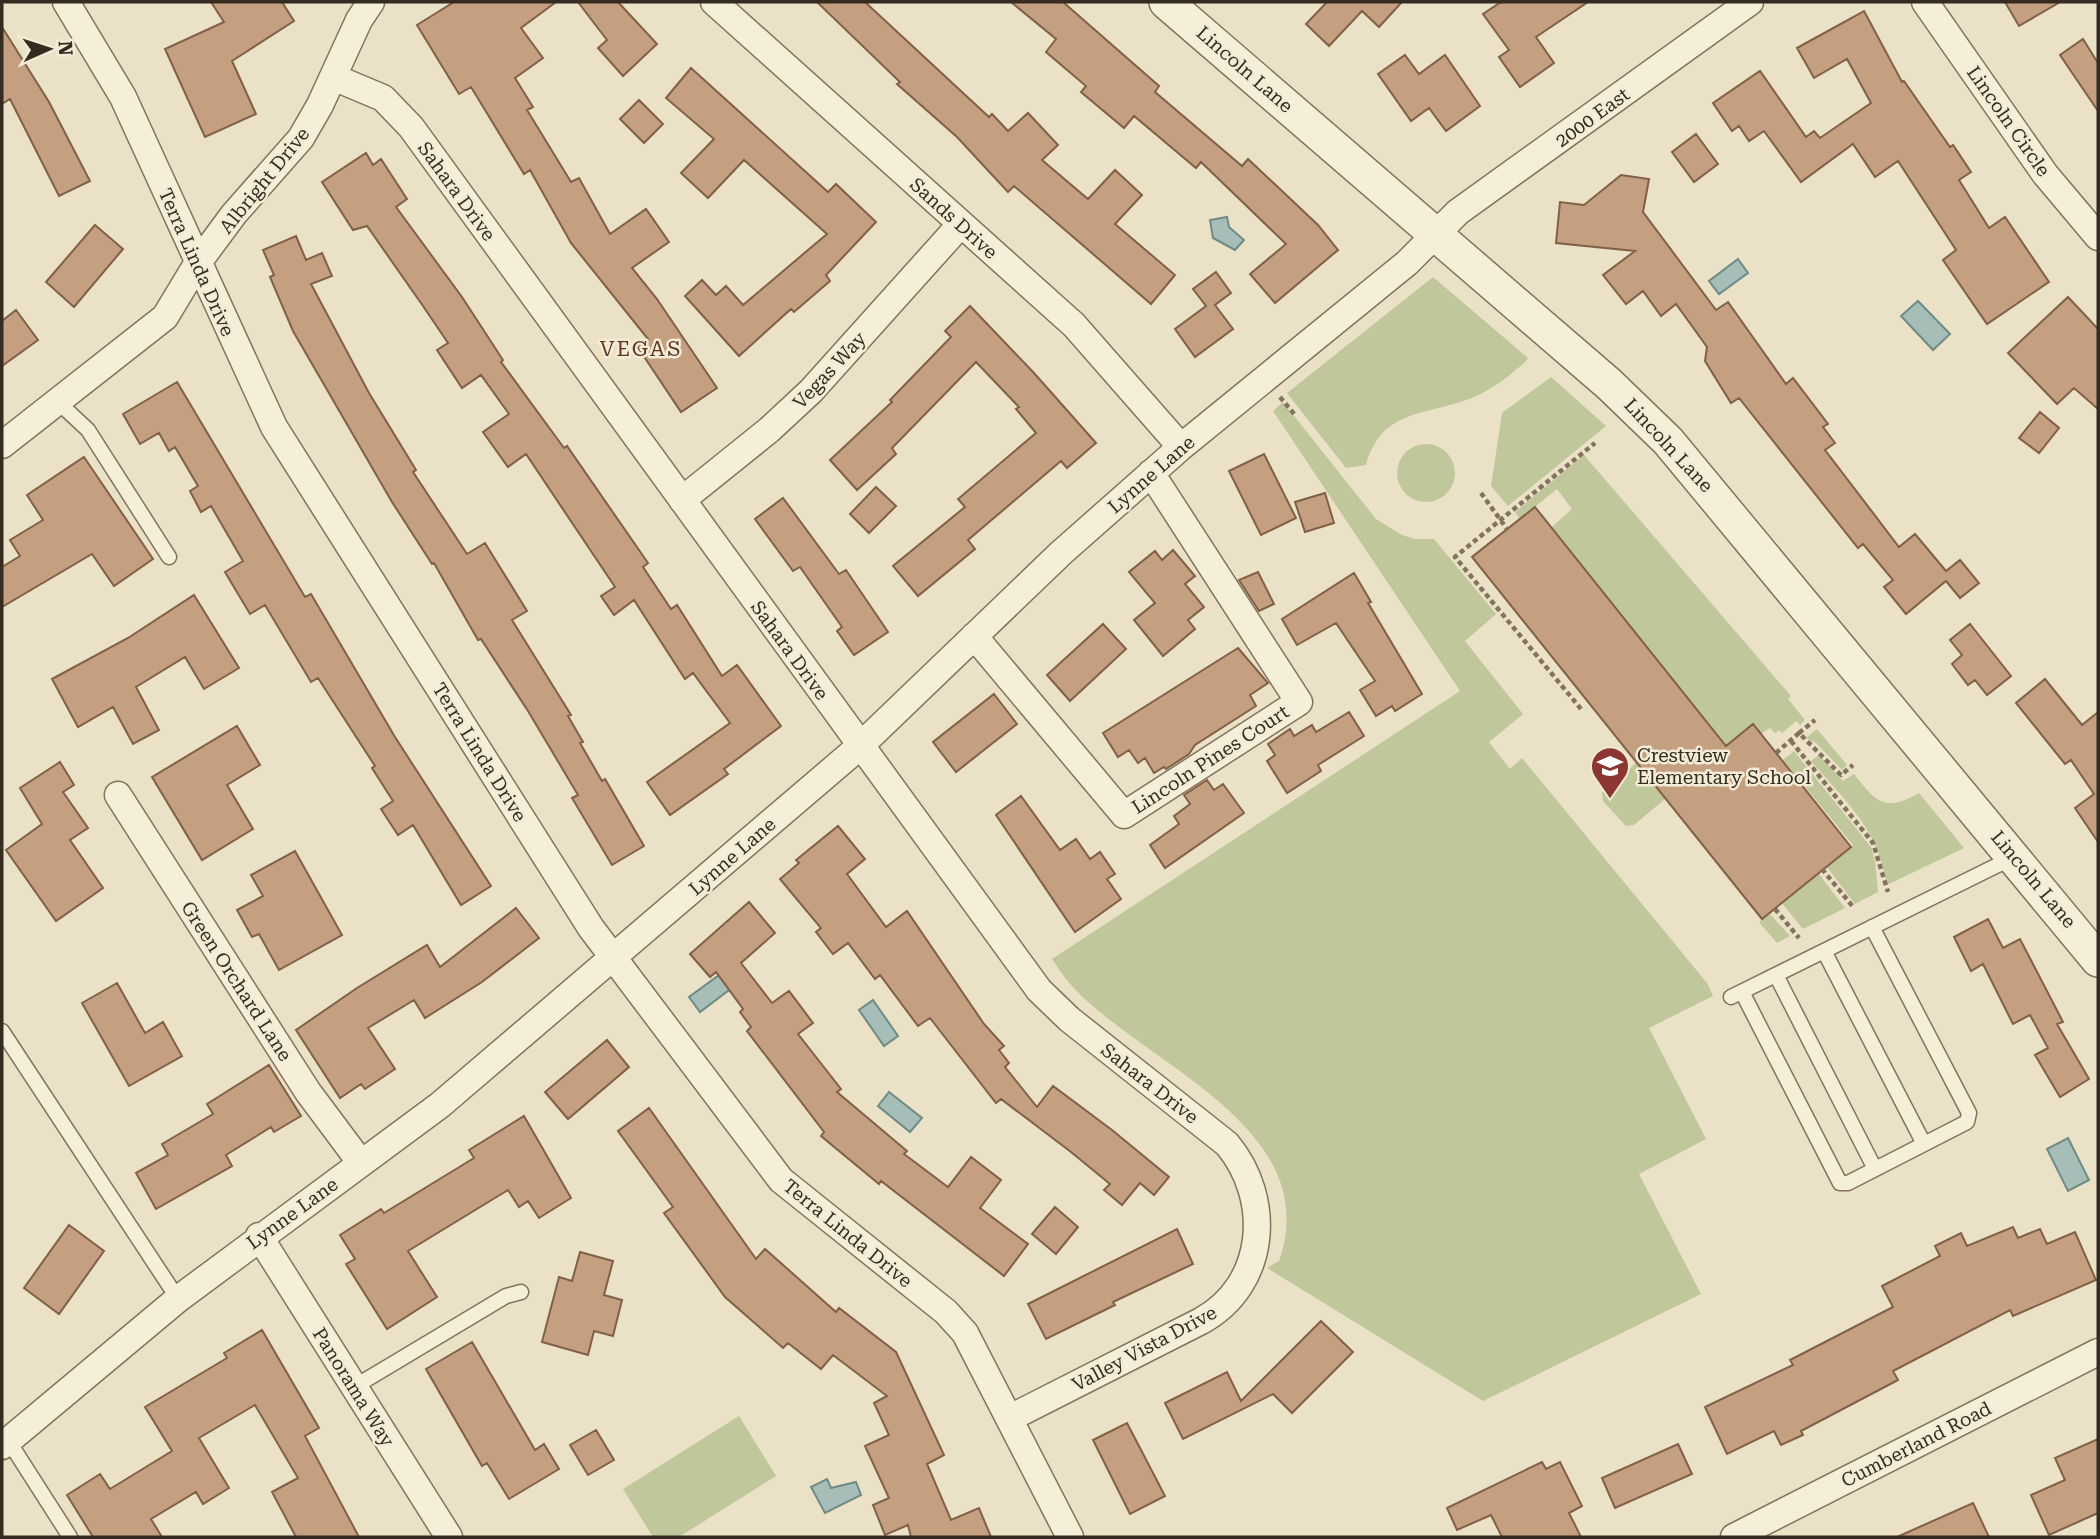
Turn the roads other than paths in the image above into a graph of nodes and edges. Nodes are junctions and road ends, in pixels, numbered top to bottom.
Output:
1 (66, 2) edge
2 (371, 2) edge
3 (714, 2) edge
4 (1166, 2) edge
5 (1750, 2) edge
6 (1925, 2) edge
7 (333, 77) junction
8 (961, 224) junction
9 (1436, 234) junction
10 (2098, 237) edge
11 (197, 264) junction
12 (58, 402) junction
13 (2, 445) edge
14 (1181, 447) junction
15 (1151, 473) junction
16 (682, 500) junction
17 (169, 557) dead end
18 (974, 636) junction
19 (859, 747) junction
20 (118, 795) dead end
21 (2015, 857) junction
22 (1872, 927) junction
23 (1824, 951) junction
24 (612, 959) junction
25 (2098, 960) edge
26 (1776, 975) junction
27 (2, 1031) edge
28 (1924, 1143) junction
29 (361, 1163) junction
30 (1875, 1169) junction
31 (1258, 1211) joint
32 (260, 1236) junction
33 (522, 1292) dead end
34 (178, 1299) junction
35 (2098, 1352) edge
36 (354, 1387) junction
37 (1010, 1418) junction
38 (5, 1443) edge
39 (70, 1537) edge
40 (449, 1537) edge
41 (1070, 1537) edge
42 (1734, 1537) edge

1 - 11 street, Terra Linda Drive
2 - 7 street, Albright Drive
3 - 8 street, Sands Drive
4 - 9 street, Lincoln Lane
5 - 9 street, 2000 East
6 - 10 street, Lincoln Circle
7 - 11 street, Albright Drive
7 - 16 street, Sahara Drive
8 - 14 street, Sands Drive
8 - 16 street, Vegas Way
9 - 14 street, Lynne Lane
9 - 21 street, Lincoln Lane
11 - 12 street, Albright Drive
11 - 24 street, Terra Linda Drive
12 - 13 street, Albright Drive
12 - 17 lane
14 - 15 street, Lynne Lane
15 - 18 street, Lynne Lane
15 - 18 street, Lincoln Pines Court
16 - 19 street, Sahara Drive
18 - 19 street, Lynne Lane
19 - 24 street, Lynne Lane
19 - 31 street, Sahara Drive
20 - 29 street, Green Orchard Lane
21 - 22 lane
21 - 25 street, Lincoln Lane
22 - 23 lane
22 - 28 lane
23 - 26 lane
23 - 28 lane
24 - 29 street, Lynne Lane
24 - 37 street, Terra Linda Drive
26 - 30 lane
26 - 30 lane
27 - 34 lane
28 - 30 lane
29 - 32 street, Lynne Lane
31 - 37 street, Valley Vista Drive
32 - 34 street, Lynne Lane
32 - 36 street, Panorama Way
33 - 36 lane
34 - 38 street, Lynne Lane
35 - 42 street, Cumberland Road
36 - 40 street, Panorama Way
37 - 41 street
38 - 39 lane

